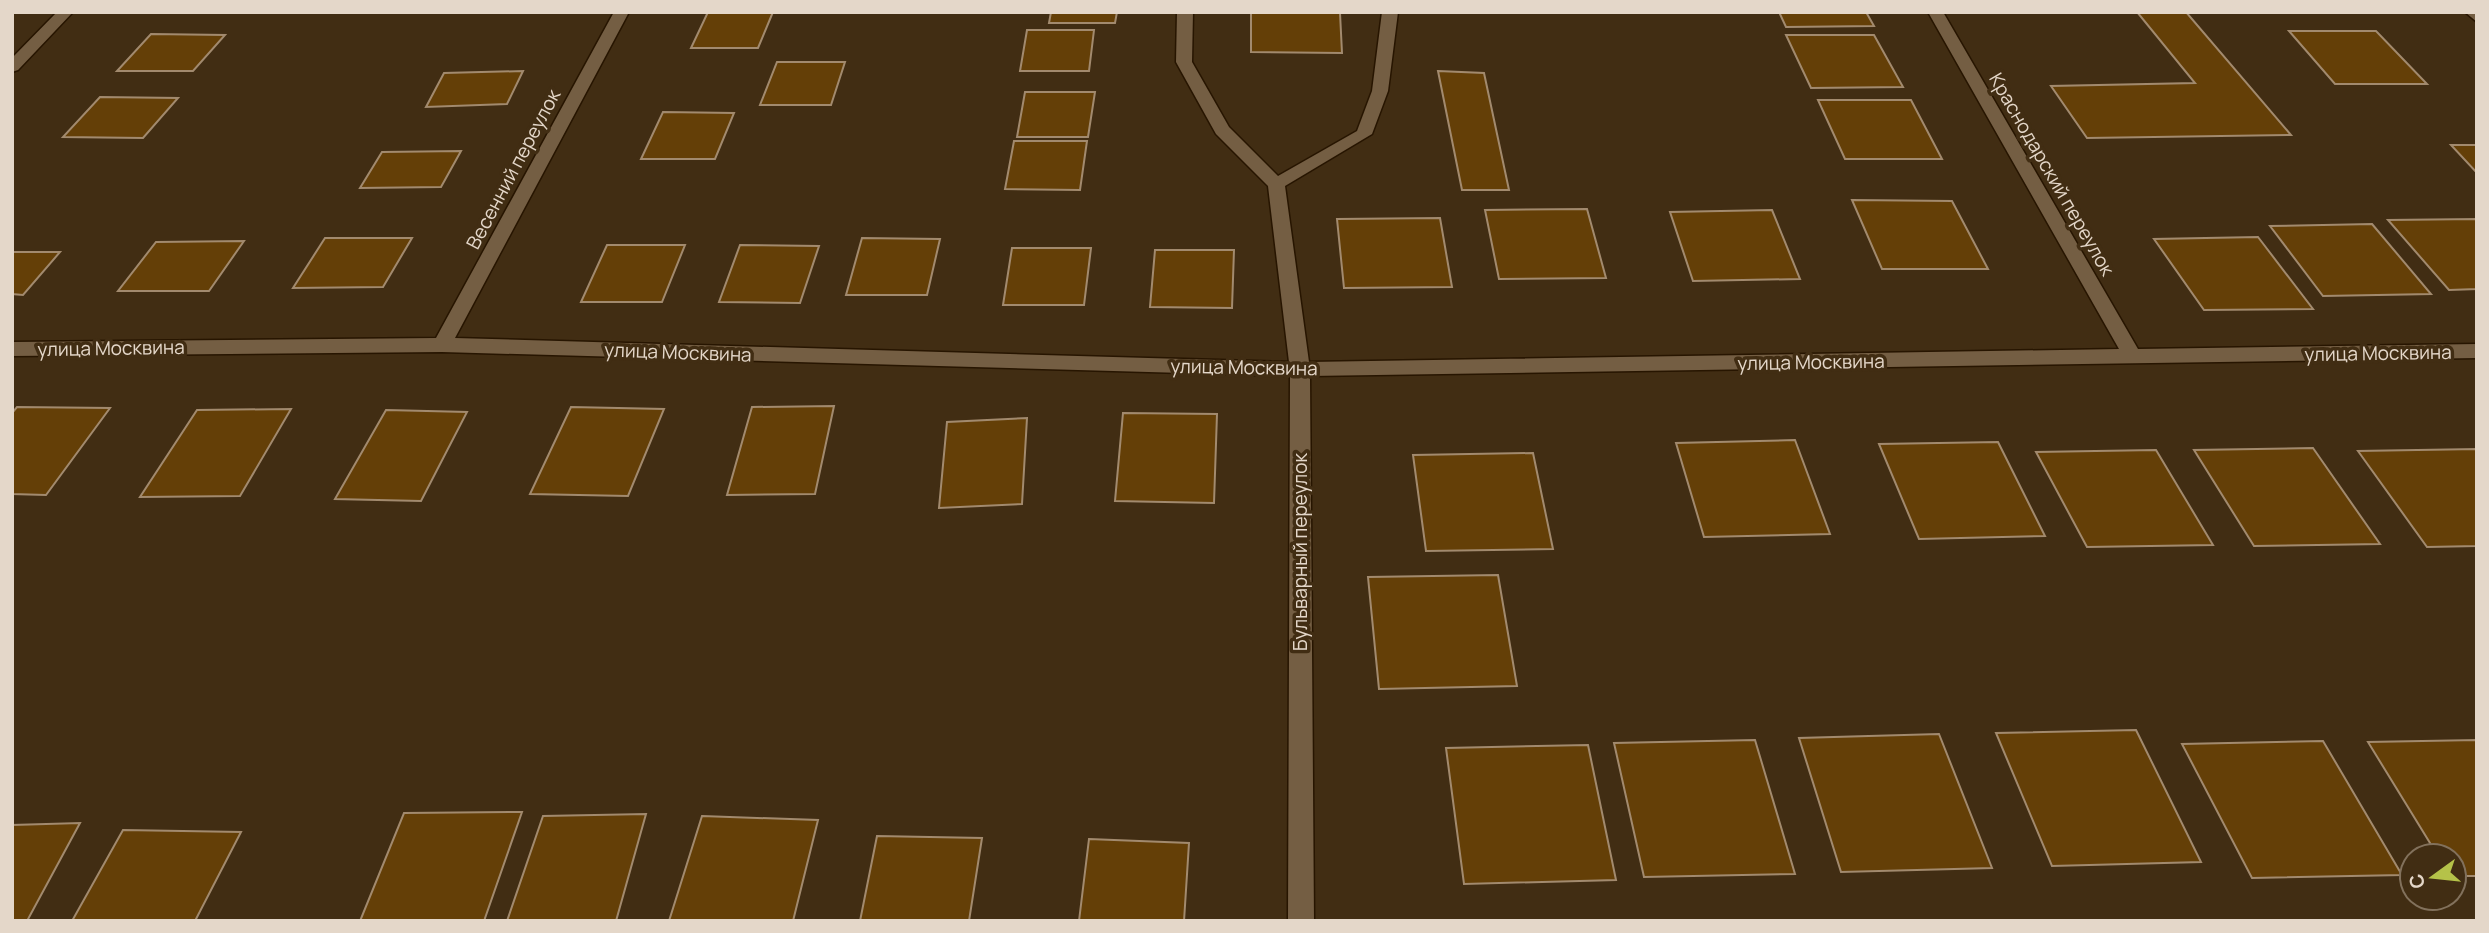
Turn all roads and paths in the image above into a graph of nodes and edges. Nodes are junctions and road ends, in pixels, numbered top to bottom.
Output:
1 (66, 12) edge
2 (622, 12) edge
3 (1185, 12) edge
4 (1390, 12) edge
5 (1935, 12) edge
6 (2472, 12) edge
7 (2477, 17) edge
8 (12, 67) edge
9 (1276, 184) junction
10 (442, 345) junction
11 (12, 349) edge
12 (2477, 351) edge
13 (2133, 357) junction
14 (1300, 369) junction
15 (1301, 921) edge

1 - 8 street
2 - 10 street, Весенний переулок
3 - 9 street
4 - 9 street
5 - 13 street, Краснодарский переулок
6 - 7 street
9 - 14 street, Бульварный переулок
10 - 11 street, улица Москвина
10 - 14 street, улица Москвина
12 - 13 street, улица Москвина
13 - 14 street, улица Москвина
14 - 15 street, Бульварный переулок

